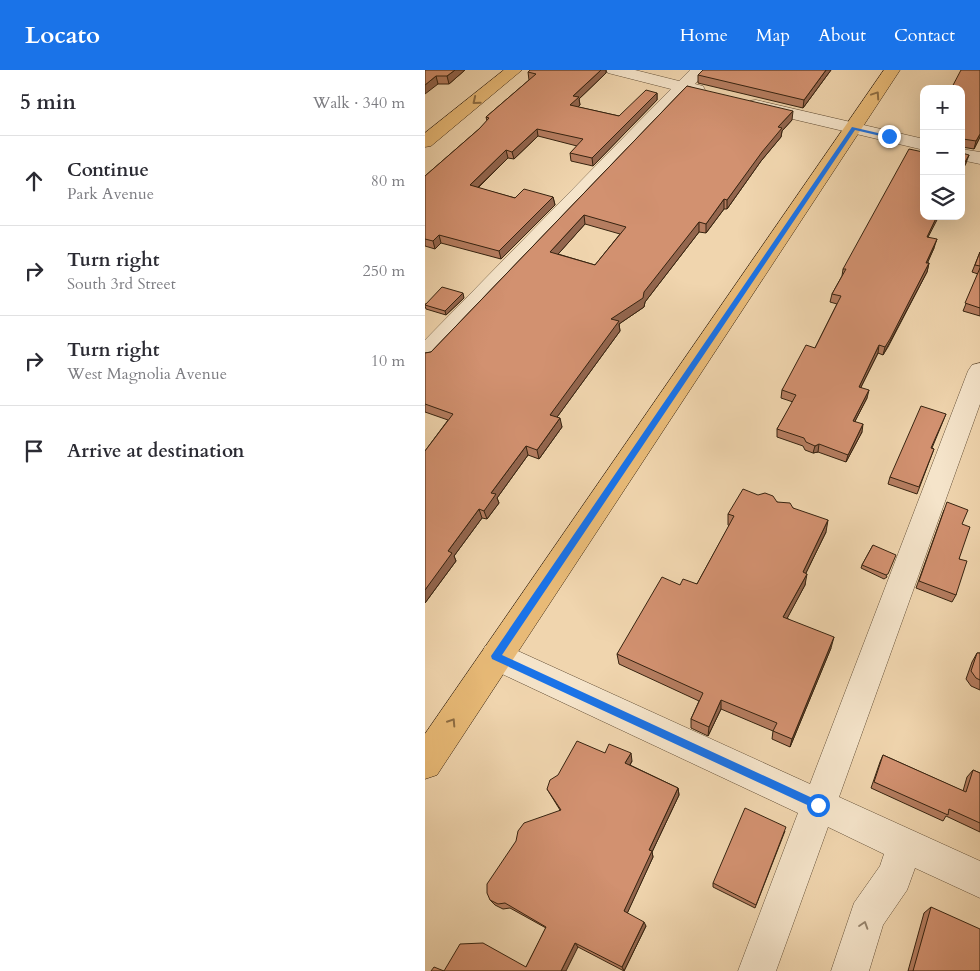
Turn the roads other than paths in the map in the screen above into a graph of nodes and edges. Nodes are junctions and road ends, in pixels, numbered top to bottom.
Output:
1 (514, 70) edge
2 (618, 70) edge
3 (699, 70) edge
4 (893, 70) edge
5 (683, 87) junction
6 (711, 94) edge
7 (739, 100) edge
8 (853, 128) junction
9 (425, 142) edge
10 (920, 144) edge
11 (965, 155) edge
12 (980, 158) edge
13 (425, 354) edge
14 (980, 371) edge
15 (496, 656) junction
16 (425, 763) edge
17 (818, 805) junction
18 (905, 845) junction
19 (980, 880) edge
20 (757, 971) edge
21 (850, 971) edge

1 -> 9 main road
2 - 5 street
3 - 5 street
8 -> 4 main road
5 - 6 street
5 - 13 street
7 - 8 street
8 - 10 street
8 - 15 main road
11 - 12 street
14 - 17 street
16 -> 15 main road
15 - 17 street
17 - 18 street
17 - 20 street
18 - 19 street
21 -> 18 street

